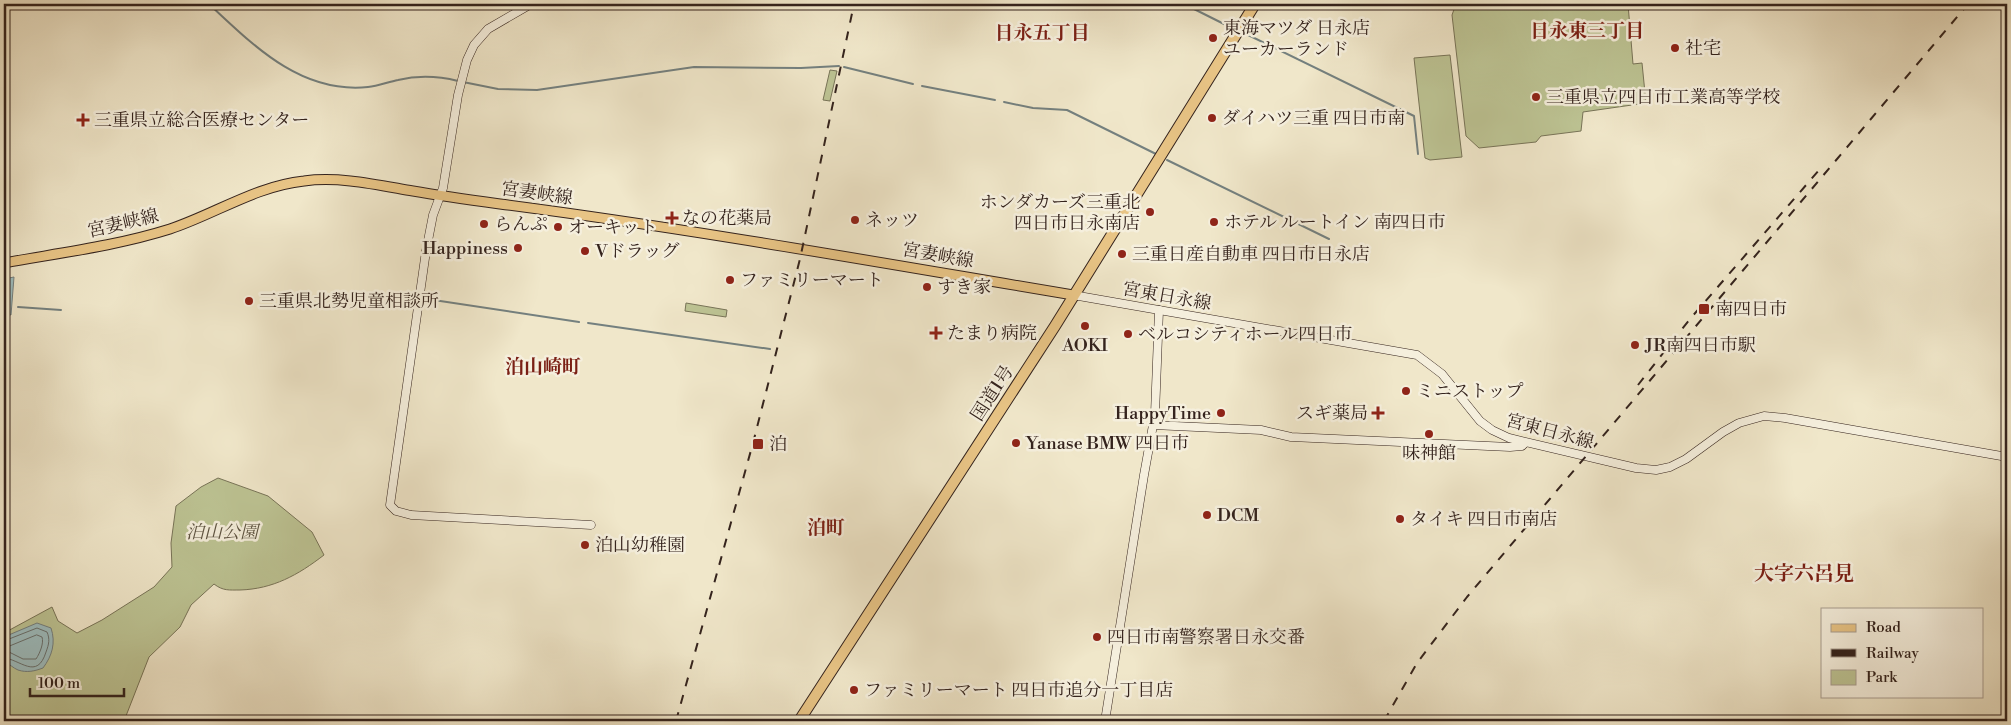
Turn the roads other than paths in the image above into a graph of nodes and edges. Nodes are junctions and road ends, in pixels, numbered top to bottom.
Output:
1 (531, 4) edge
2 (1255, 4) edge
3 (440, 196) junction
4 (4, 263) edge
5 (1074, 295) junction
6 (1159, 310) junction
7 (1153, 425) junction
8 (1525, 443) junction
9 (2007, 457) edge
10 (591, 525) dead end
11 (799, 721) edge
12 (1105, 721) edge

1 - 3 street
2 - 5 highway, 国道1号
3 - 4 main road, 宮妻峡線
3 - 5 main road, 宮妻峡線
3 - 10 street
5 - 6 street, 宮東日永線
5 - 11 highway, 国道1号
6 - 7 street
6 - 8 street, 宮東日永線
7 - 8 street
7 - 12 street
8 - 9 street, 宮東日永線

